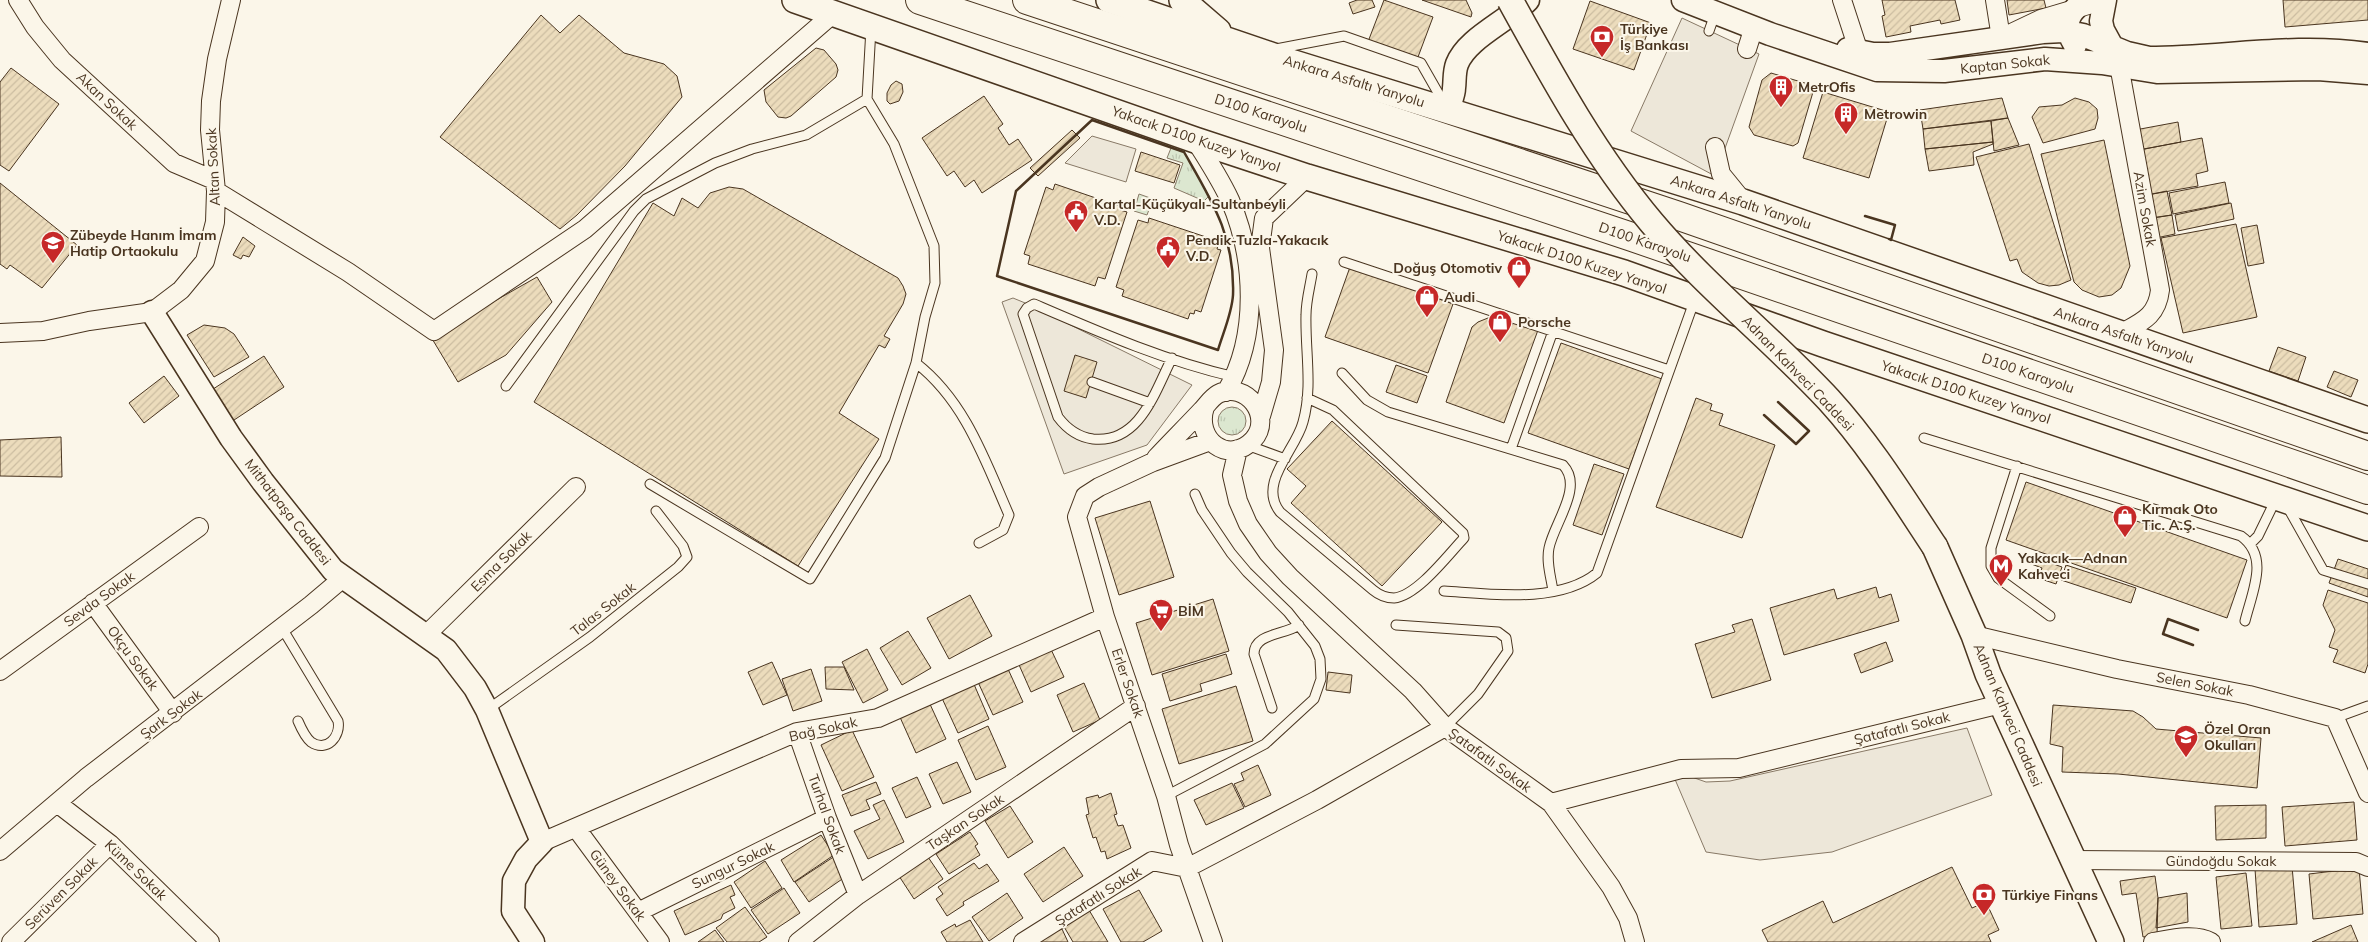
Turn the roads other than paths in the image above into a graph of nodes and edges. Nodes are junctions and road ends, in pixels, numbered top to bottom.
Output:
1 (18, 0) edge
2 (231, 0) edge
3 (795, 0) edge
4 (920, 0) edge
5 (1027, 0) edge
6 (1109, 0) edge
7 (1182, 0) edge
8 (1510, 0) edge
9 (1528, 0) edge
10 (1683, 0) edge
11 (1842, 0) edge
12 (1995, 0) edge
13 (2105, 0) edge
14 (2077, 7) junction
15 (834, 13) junction
16 (1716, 14) edge
17 (872, 25) junction
18 (1754, 27) junction
19 (2068, 32) junction
20 (2001, 38) junction
21 (1232, 42) junction
22 (1746, 49) dead end
23 (1262, 52) junction
24 (1859, 52) junction
25 (2368, 54) edge
26 (2114, 59) junction
27 (2087, 61) junction
28 (2368, 73) edge
29 (867, 99) junction
30 (1448, 110) junction
31 (1196, 140) junction
32 (1715, 147) dead end
33 (1307, 177) junction
34 (215, 186) junction
35 (1743, 202) junction
36 (1344, 262) dead end
37 (1312, 274) dead end
38 (1695, 299) junction
39 (152, 312) junction
40 (1553, 331) junction
41 (0, 333) edge
42 (2120, 334) junction
43 (1172, 358) junction
44 (916, 363) junction
45 (1670, 370) junction
46 (1342, 373) dead end
47 (1092, 382) dead end
48 (1231, 384) junction
49 (506, 386) dead end
50 (1308, 398) junction
51 (1150, 404) junction
52 (1205, 407) junction
53 (1261, 416) junction
54 (2368, 420) edge
55 (1924, 438) dead end
56 (1210, 441) junction
57 (1242, 447) junction
58 (1511, 449) junction
59 (2368, 456) edge
60 (1285, 459) junction
61 (1152, 462) junction
62 (2017, 466) junction
63 (650, 484) dead end
64 (576, 487) dead end
65 (2368, 490) edge
66 (1195, 494) dead end
67 (2280, 498) junction
68 (656, 511) dead end
69 (198, 527) dead end
70 (2368, 528) edge
71 (979, 543) dead end
72 (2250, 544) junction
73 (344, 578) junction
74 (2368, 584) edge
75 (1553, 590) junction
76 (1444, 591) dead end
77 (93, 603) junction
78 (2050, 616) dead end
79 (1105, 617) junction
80 (2244, 621) dead end
81 (1299, 625) junction
82 (1396, 625) dead end
83 (282, 628) junction
84 (426, 635) junction
85 (1974, 635) junction
86 (0, 671) edge
87 (2001, 704) junction
88 (1136, 706) junction
89 (2368, 706) edge
90 (1272, 708) dead end
91 (487, 710) junction
92 (173, 713) junction
93 (2334, 718) junction
94 (298, 721) dead end
95 (1445, 727) junction
96 (797, 732) junction
97 (2368, 793) edge
98 (1166, 796) junction
99 (58, 803) junction
100 (1551, 803) junction
101 (828, 818) junction
102 (576, 828) junction
103 (542, 842) junction
104 (110, 844) junction
105 (0, 852) edge
106 (2073, 860) junction
107 (2368, 867) edge
108 (1187, 868) junction
109 (858, 895) junction
110 (638, 912) junction
111 (11, 942) edge
112 (210, 942) edge
113 (533, 942) edge
114 (660, 942) edge
115 (798, 942) edge
116 (1023, 942) edge
117 (1213, 942) edge
118 (1635, 942) edge
119 (2111, 942) edge
120 (2153, 942) edge
121 (2212, 942) edge

1 - 34 street, Akan Sokak
2 - 34 street, Altan Sokak
3 - 15 main road, Yakacık D100 Kuzey Yanyol
4 - 65 highway, D100 Karayolu
5 - 59 highway
6 - 21 main road, Ankara Asfaltı Yanyolu
7 - 21 main road
8 - 85 main road, Adnan Kahveci Caddesi, bridge
9 - 30 street
10 - 16 street, Kaptan Sokak
11 - 24 street
12 - 20 street
13 - 14 street
13 - 26 street
14 - 19 street
14 - 20 street
15 - 17 main road, Yakacık D100 Kuzey Yanyol
15 - 34 street, Akan Sokak
16 - 18 street, Kaptan Sokak
16 - 24 street, Kaptan Sokak
17 - 29 lane
17 - 31 main road, Yakacık D100 Kuzey Yanyol
18 - 22 street
18 - 27 street, Kaptan Sokak
19 - 20 street, Kaptan Sokak
19 - 26 street, Kaptan Sokak
19 - 27 street
20 - 24 street, Kaptan Sokak
21 - 23 main road, Ankara Asfaltı Yanyolu
23 - 30 main road, Ankara Asfaltı Yanyolu
23 - 30 lane
25 - 26 street, Kaptan Sokak
26 - 27 street, Kaptan Sokak
26 - 28 street, Kaptan Sokak
26 - 42 street, Azim Sokak
29 - 44 lane
29 - 49 lane
30 - 35 main road, Ankara Asfaltı Yanyolu
31 - 33 main road, Yakacık D100 Kuzey Yanyol
31 - 48 street
32 - 35 street
33 - 38 main road, Yakacık D100 Kuzey Yanyol
33 - 53 street
34 - 39 street, Altan Sokak
35 - 42 main road, Ankara Asfaltı Yanyolu
36 - 40 lane
37 - 50 lane
38 - 45 lane
38 - 67 main road, Yakacık D100 Kuzey Yanyol
39 - 41 street
39 - 73 street, Mithatpaşa Caddesi
40 - 45 lane
40 - 58 lane
42 - 54 main road, Ankara Asfaltı Yanyolu
43 - 48 lane
43 - 51 lane
43 - 51 lane
44 - 63 lane
44 - 71 lane
45 - 75 lane
46 - 58 lane
47 - 51 lane
48 - 52 street
48 - 53 street
50 - 60 lane
50 - 60 lane
52 - 56 street
52 - 61 street
53 - 57 street
55 - 62 lane
56 - 57 street
56 - 61 street
57 - 60 lane
57 - 95 street
58 - 75 lane
61 - 79 street, Erler Sokak
62 - 72 lane
62 - 78 lane
64 - 84 street, Esma Sokak
66 - 81 lane
67 - 70 main road, Yakacık D100 Kuzey Yanyol
67 - 72 lane
67 - 74 lane
68 - 91 lane, Talas Sokak
69 - 77 street, Sevda Sokak
72 - 80 lane
73 - 83 street, Şark Sokak
73 - 84 street, Mithatpaşa Caddesi
75 - 76 lane
77 - 86 street, Sevda Sokak
77 - 92 street, Okçu Sokak
79 - 88 street, Erler Sokak
79 - 96 street, Bağ Sokak
81 - 90 lane
81 - 98 lane
82 - 95 lane
83 - 92 street, Şark Sokak
83 - 94 lane
84 - 91 street, Mithatpaşa Caddesi
85 - 87 main road, Adnan Kahveci Caddesi
85 - 93 street, Selen Sokak
87 - 100 street, Şatafatlı Sokak
87 - 106 main road, Adnan Kahveci Caddesi
88 - 98 street, Erler Sokak
88 - 109 street, Taşkan Sokak
89 - 93 lane
91 - 103 street, Mithatpaşa Caddesi
92 - 99 street, Şark Sokak
93 - 97 street
95 - 100 street, Şatafatlı Sokak
95 - 108 street, Şatafatlı Sokak
96 - 101 street, Turhal Sokak
96 - 102 street, Bağ Sokak
98 - 108 street, Erler Sokak
99 - 104 street, Küme Sokak
99 - 105 street, Şark Sokak
100 - 118 street
101 - 109 street, Turhal Sokak
101 - 110 street, Sungur Sokak
102 - 103 street, Bağ Sokak
102 - 110 street, Güney Sokak
103 - 113 street
104 - 111 street, Serüven Sokak
104 - 112 street, Küme Sokak
106 - 107 street, Gündoğdu Sokak
106 - 119 main road, Adnan Kahveci Caddesi
108 - 116 street, Şatafatlı Sokak
108 - 117 street, Erler Sokak
109 - 115 street, Taşkan Sokak
110 - 114 street, Güney Sokak
120 - 121 street

